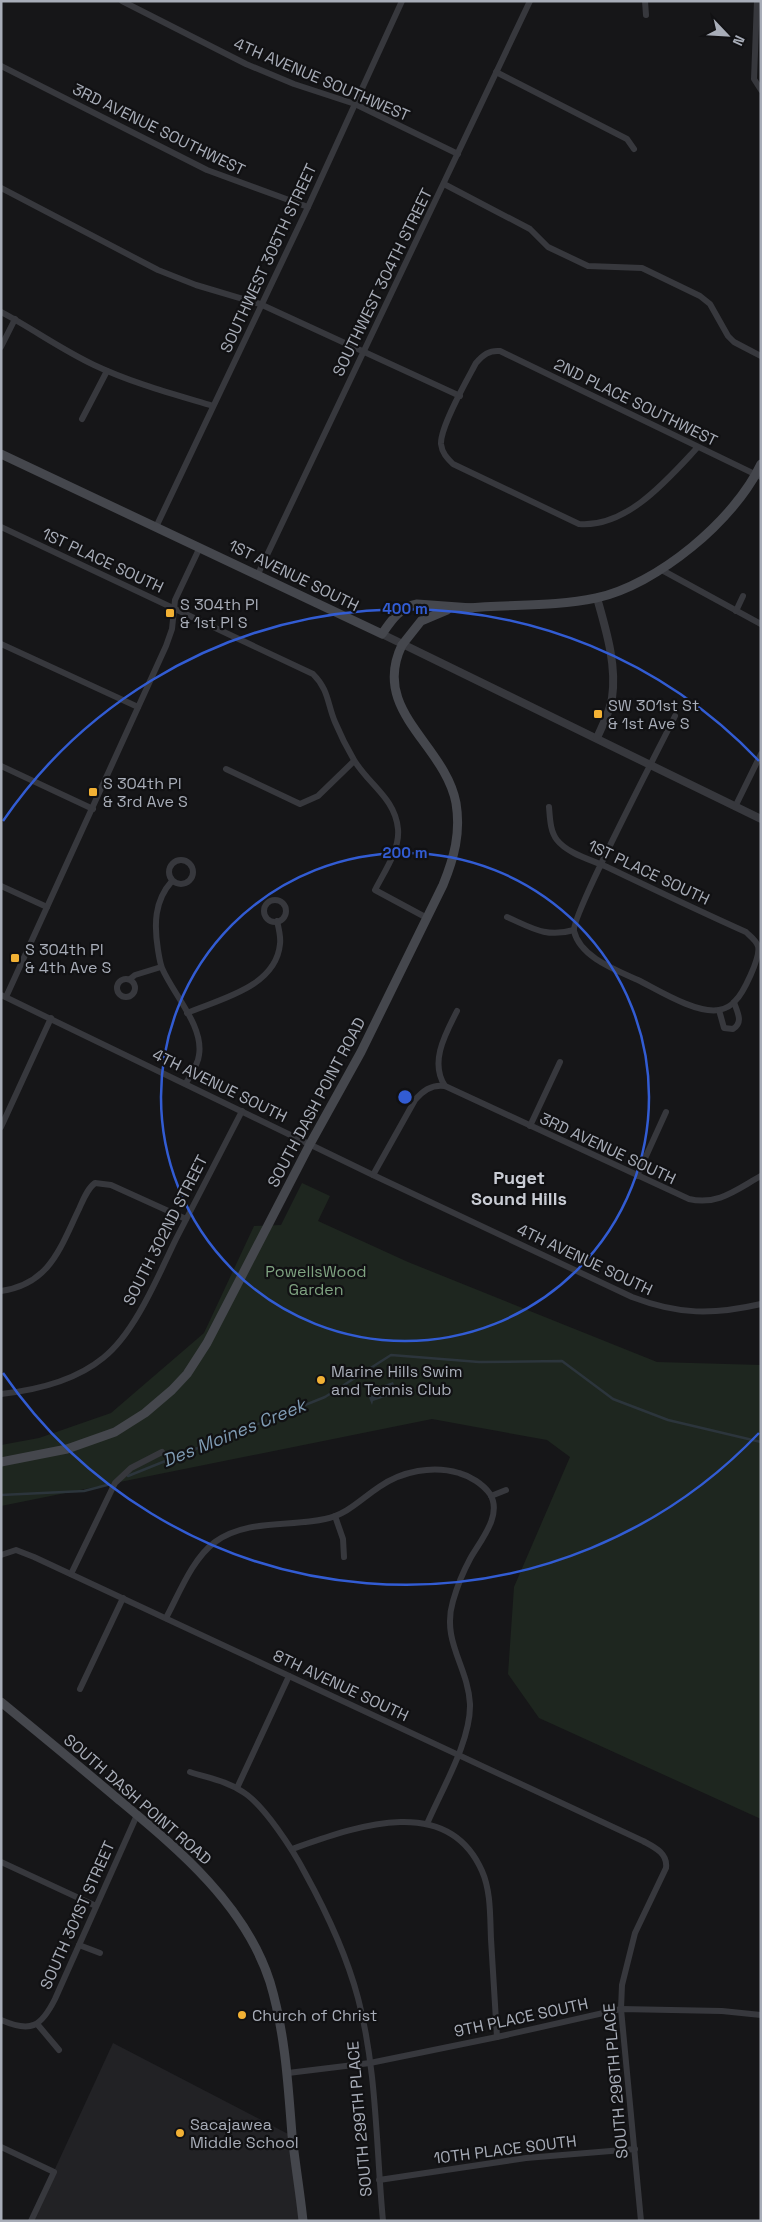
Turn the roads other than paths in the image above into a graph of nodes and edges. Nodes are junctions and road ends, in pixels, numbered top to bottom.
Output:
1 (122, 1) edge
2 (402, 1) edge
3 (530, 1) edge
4 (645, 1) edge
5 (757, 1) edge
6 (646, 16) dead end
7 (1, 66) edge
8 (496, 72) junction
9 (761, 90) edge
10 (355, 104) junction
11 (634, 149) dead end
12 (458, 154) junction
13 (444, 184) junction
14 (1, 188) edge
15 (308, 207) junction
16 (260, 304) junction
17 (1, 312) edge
18 (14, 319) junction
19 (1, 347) edge
20 (364, 351) junction
21 (761, 356) edge
22 (107, 371) junction
23 (460, 396) junction
24 (213, 406) junction
25 (82, 418) dead end
26 (697, 448) junction
27 (1, 454) edge
28 (761, 464) edge
29 (758, 476) edge
30 (1, 527) edge
31 (156, 527) junction
32 (200, 547) junction
33 (660, 569) junction
34 (258, 574) junction
35 (743, 596) dead end
36 (597, 598) junction
37 (173, 608) junction
38 (472, 608) junction
39 (736, 611) junction
40 (761, 624) edge
41 (382, 634) junction
42 (1, 644) edge
43 (138, 707) junction
44 (675, 716) dead end
45 (597, 738) junction
46 (761, 754) edge
47 (354, 761) junction
48 (651, 765) junction
49 (1, 766) edge
50 (226, 769) dead end
51 (549, 807) dead end
52 (735, 807) junction
53 (93, 809) junction
54 (761, 819) edge
55 (602, 864) junction
56 (172, 882) dead end
57 (1, 886) edge
58 (47, 907) junction
59 (507, 917) dead end
60 (427, 918) junction
61 (278, 921) dead end
62 (574, 930) junction
63 (161, 967) junction
64 (130, 979) dead end
65 (4, 996) edge
66 (734, 1002) junction
67 (722, 1009) junction
68 (457, 1011) dead end
69 (188, 1013) junction
70 (51, 1018) junction
71 (560, 1062) dead end
72 (186, 1083) junction
73 (445, 1086) junction
74 (242, 1111) junction
75 (666, 1112) dead end
76 (530, 1126) junction
77 (1, 1127) edge
78 (310, 1144) junction
79 (373, 1175) junction
80 (637, 1176) junction
81 (761, 1176) edge
82 (186, 1219) junction
83 (1, 1291) edge
84 (761, 1304) edge
85 (1, 1394) edge
86 (162, 1452) dead end
87 (1, 1462) edge
88 (506, 1490) dead end
89 (491, 1496) junction
90 (336, 1516) junction
91 (1, 1555) edge
92 (344, 1556) dead end
93 (71, 1574) junction
94 (123, 1598) junction
95 (166, 1618) junction
96 (289, 1676) junction
97 (80, 1689) dead end
98 (1, 1702) edge
99 (458, 1754) junction
100 (190, 1772) dead end
101 (237, 1788) junction
102 (137, 1815) junction
103 (427, 1824) junction
104 (292, 1849) junction
105 (665, 1858) joint
106 (1, 1862) edge
107 (96, 1906) junction
108 (79, 1945) junction
109 (100, 1953) dead end
110 (621, 2009) junction
111 (761, 2015) edge
112 (1, 2020) edge
113 (38, 2024) junction
114 (497, 2038) junction
115 (59, 2050) dead end
116 (370, 2063) junction
117 (288, 2073) junction
118 (1, 2147) edge
119 (635, 2149) junction
120 (379, 2180) junction
121 (31, 2221) edge
122 (303, 2221) edge
123 (383, 2221) edge
124 (640, 2221) edge

1 - 10 street, 4TH AVENUE SOUTHWEST
2 - 10 street, SOUTHWEST 305TH STREET
3 - 8 street, SOUTHWEST 304TH STREET
4 - 6 street
5 - 9 street
7 - 15 street, 3RD AVENUE SOUTHWEST
8 - 11 street
8 - 12 street, SOUTHWEST 304TH STREET
10 - 12 street, 4TH AVENUE SOUTHWEST
10 - 15 street, SOUTHWEST 305TH STREET
12 - 13 street, SOUTHWEST 304TH STREET
13 - 20 street, SOUTHWEST 304TH STREET
13 - 21 street
14 - 16 street
15 - 16 street, SOUTHWEST 305TH STREET
16 - 20 street
16 - 24 street, SOUTHWEST 305TH STREET
17 - 18 street
18 - 19 street
18 - 22 street
20 - 23 street
20 - 34 street, SOUTHWEST 304TH STREET
22 - 24 street
22 - 25 street
23 - 26 street, 2ND PLACE SOUTHWEST
23 - 26 street
24 - 31 street, SOUTHWEST 305TH STREET
26 - 29 street, 2ND PLACE SOUTHWEST
27 - 31 main road, 1ST AVENUE SOUTH
28 - 29 main road
29 - 33 main road
30 - 37 street, 1ST PLACE SOUTH
31 - 32 main road, 1ST AVENUE SOUTH
32 - 34 main road, 1ST AVENUE SOUTH
32 - 37 street
33 - 36 main road
33 - 39 street
34 - 41 main road, 1ST AVENUE SOUTH
35 - 39 street
36 - 38 main road
36 - 45 street
37 - 43 street
37 - 47 street, 1ST PLACE SOUTH
38 - 41 main road
38 - 60 main road, SOUTH DASH POINT ROAD, bridge
39 - 40 street
41 - 45 street, 1ST AVENUE SOUTH
42 - 43 street
43 - 53 street
44 - 48 street
45 - 48 street, 1ST AVENUE SOUTH
46 - 52 street
47 - 50 street
47 - 60 street, 1ST PLACE SOUTH
48 - 52 street, 1ST AVENUE SOUTH
48 - 55 street
49 - 53 street
51 - 55 street, 1ST PLACE SOUTH
52 - 54 street, 1ST AVENUE SOUTH
53 - 58 street
55 - 62 street
55 - 66 street, 1ST PLACE SOUTH
56 - 63 street
57 - 58 street
58 - 65 street
59 - 62 street
60 - 78 main road, SOUTH DASH POINT ROAD
61 - 69 street
62 - 67 street
63 - 64 street
63 - 69 street
65 - 70 street, 4TH AVENUE SOUTH
66 - 67 street
66 - 67 street
68 - 73 street
69 - 72 street
70 - 72 street, 4TH AVENUE SOUTH
70 - 77 street
71 - 76 street
72 - 74 street, 4TH AVENUE SOUTH
73 - 76 street, 3RD AVENUE SOUTH
73 - 79 street
74 - 78 street, 4TH AVENUE SOUTH
74 - 82 street, SOUTH 302ND STREET
75 - 80 street
76 - 80 street, 3RD AVENUE SOUTH
78 - 79 street, 4TH AVENUE SOUTH
78 - 87 main road, SOUTH DASH POINT ROAD
79 - 84 street, 4TH AVENUE SOUTH
80 - 81 street, 3RD AVENUE SOUTH
82 - 83 street
82 - 85 street, SOUTH 302ND STREET
86 - 93 street
88 - 89 street
89 - 90 street
89 - 99 street
90 - 92 street
90 - 95 street
91 - 93 street, 8TH AVENUE SOUTH
93 - 94 street, 8TH AVENUE SOUTH
94 - 95 street, 8TH AVENUE SOUTH
94 - 97 street
95 - 96 street, 8TH AVENUE SOUTH
96 - 99 street, 8TH AVENUE SOUTH
96 - 101 street
98 - 102 main road, SOUTH DASH POINT ROAD
99 - 103 street
99 - 105 street, 8TH AVENUE SOUTH
100 - 101 street
101 - 104 street, SOUTH 299TH PLACE
102 - 107 street, SOUTH 301ST STREET
102 - 117 main road, SOUTH DASH POINT ROAD
103 - 104 street
103 - 114 street
104 - 116 street, SOUTH 299TH PLACE
105 - 110 street, SOUTH 296TH PLACE
106 - 107 street
107 - 108 street, SOUTH 301ST STREET
108 - 109 street
108 - 113 street, SOUTH 301ST STREET
110 - 111 street, 9TH PLACE SOUTH
110 - 114 street, 9TH PLACE SOUTH
110 - 119 street, SOUTH 296TH PLACE
112 - 113 street
113 - 115 street
114 - 116 street, 9TH PLACE SOUTH
116 - 117 street, 9TH PLACE SOUTH
116 - 120 street, SOUTH 299TH PLACE
117 - 122 main road, SOUTH DASH POINT ROAD
118 - 121 street
119 - 120 street, 10TH PLACE SOUTH
119 - 124 street, SOUTH 296TH PLACE
120 - 123 street, SOUTH 299TH PLACE

